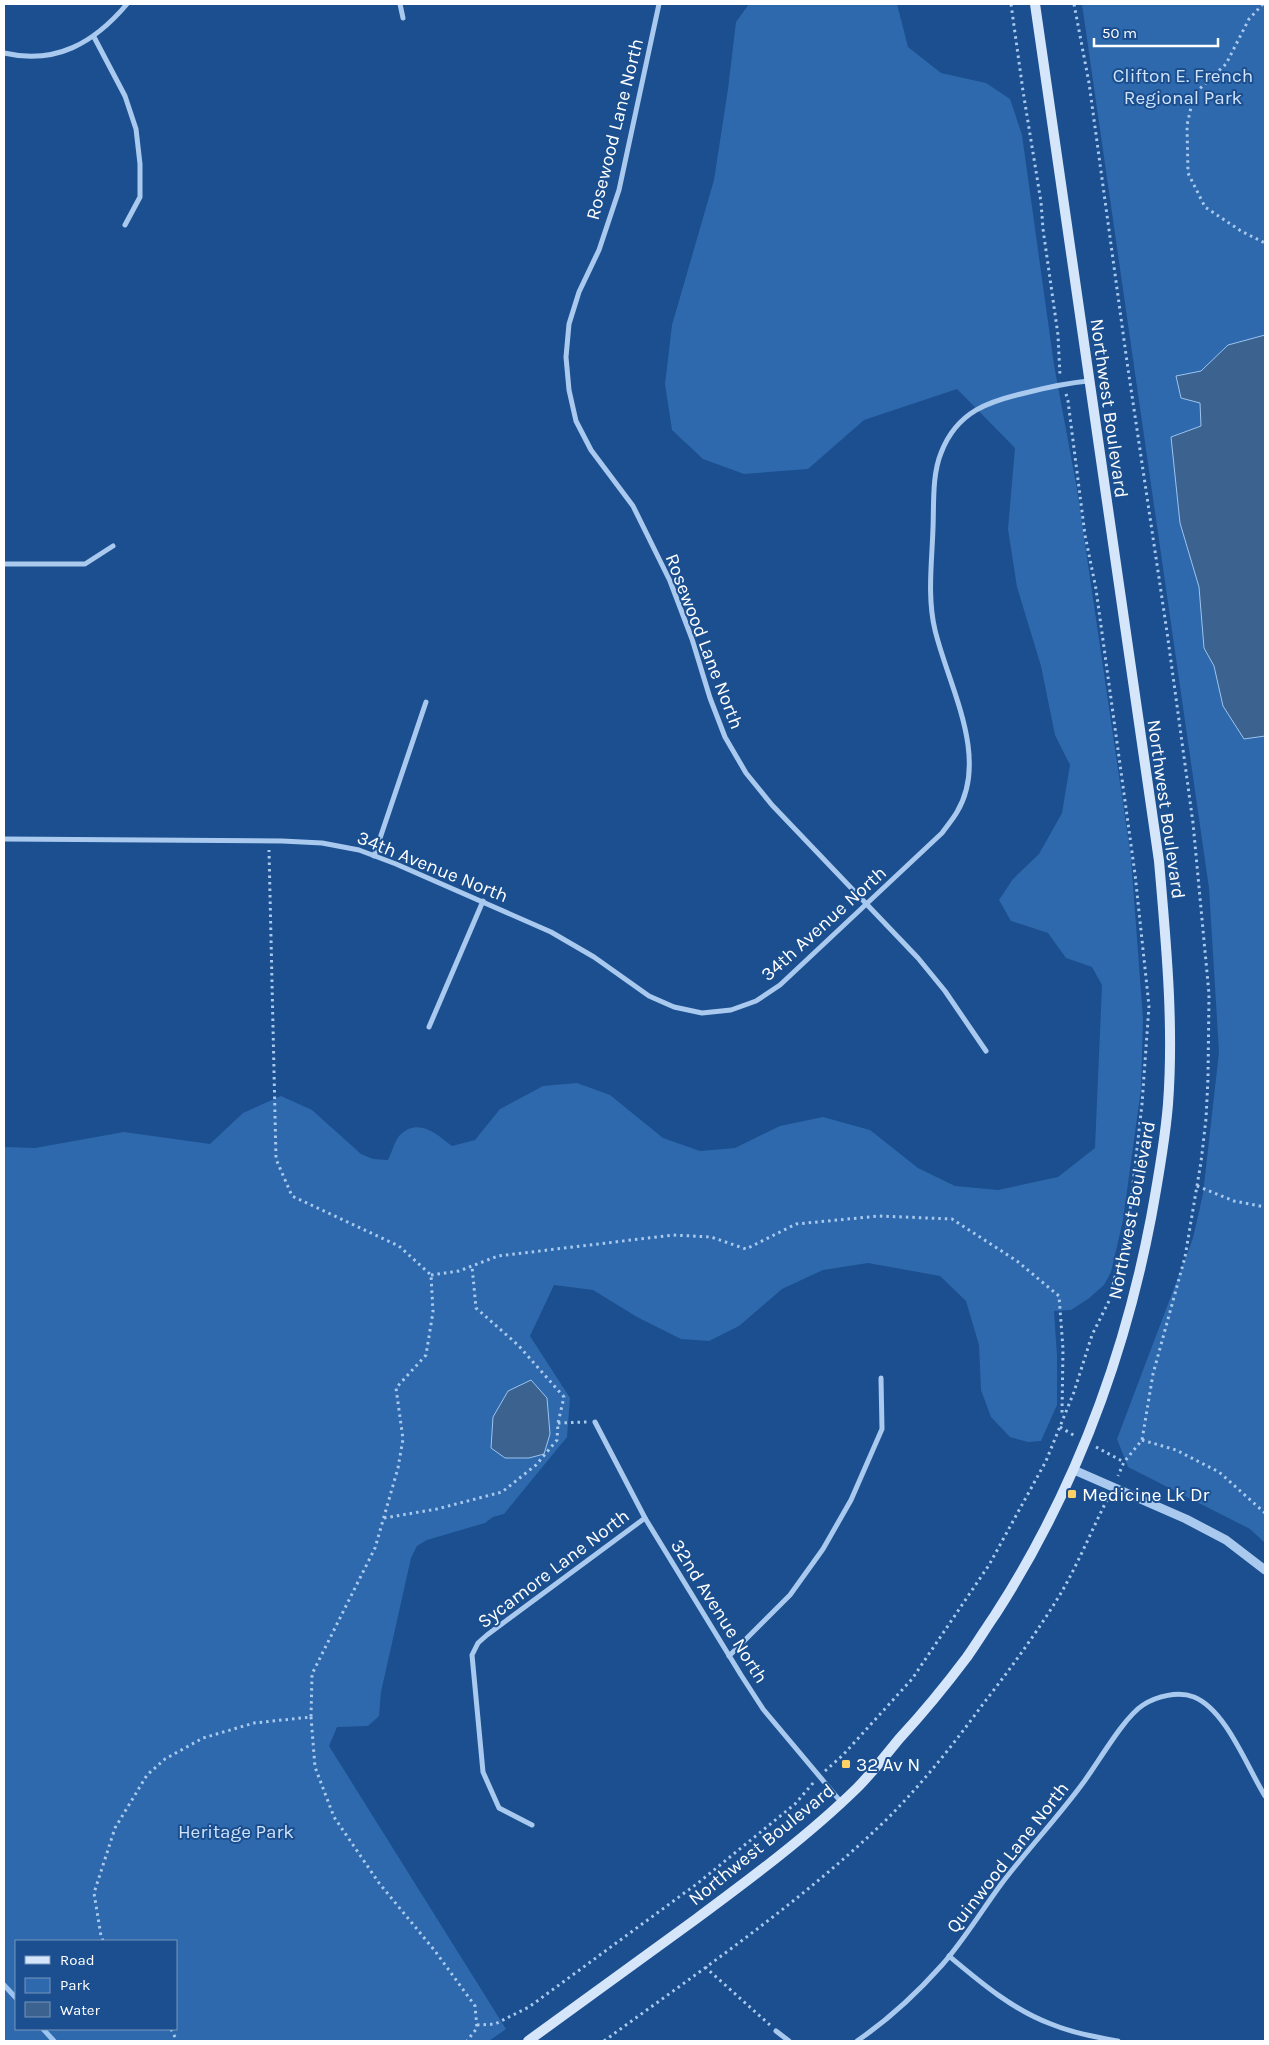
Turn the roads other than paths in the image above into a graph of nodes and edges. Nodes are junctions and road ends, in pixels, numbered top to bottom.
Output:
1 (127, 4) edge
2 (400, 4) edge
3 (659, 4) edge
4 (1035, 4) edge
5 (402, 18) dead end
6 (94, 37) junction
7 (4, 54) edge
8 (125, 225) dead end
9 (1088, 380) junction
10 (114, 546) dead end
11 (4, 564) edge
12 (426, 702) dead end
13 (4, 839) edge
14 (374, 856) junction
15 (483, 902) junction
16 (866, 904) junction
17 (429, 1027) dead end
18 (986, 1051) dead end
19 (881, 1378) dead end
20 (595, 1422) road end
21 (1074, 1470) junction
22 (645, 1518) junction
23 (1265, 1570) edge
24 (729, 1656) junction
25 (1265, 1796) edge
26 (841, 1802) junction
27 (532, 1825) dead end
28 (949, 1956) junction
29 (776, 2031) road end
30 (528, 2041) edge
31 (790, 2041) edge
32 (857, 2041) edge
33 (1118, 2041) edge

1 - 6 street
2 - 5 street
3 - 16 street, Rosewood Lane North
4 - 9 main road, Northwest Boulevard
6 - 7 street
6 - 8 street
9 - 16 street, 34th Avenue North
9 - 21 main road, Northwest Boulevard
10 - 11 street
12 - 14 street
13 - 14 street, 34th Avenue North
14 - 15 street, 34th Avenue North
15 - 16 street, 34th Avenue North
15 - 17 street
16 - 18 street, Rosewood Lane North
19 - 24 street
20 - 22 street, 32nd Avenue North
21 - 23 street
21 - 26 main road, Northwest Boulevard
22 - 24 street, 32nd Avenue North
22 - 27 street, Sycamore Lane North
24 - 26 street, 32nd Avenue North
25 - 28 street, Quinwood Lane North
26 - 30 main road, Northwest Boulevard
28 - 32 street, Quinwood Lane North
28 - 33 street
29 - 31 street

